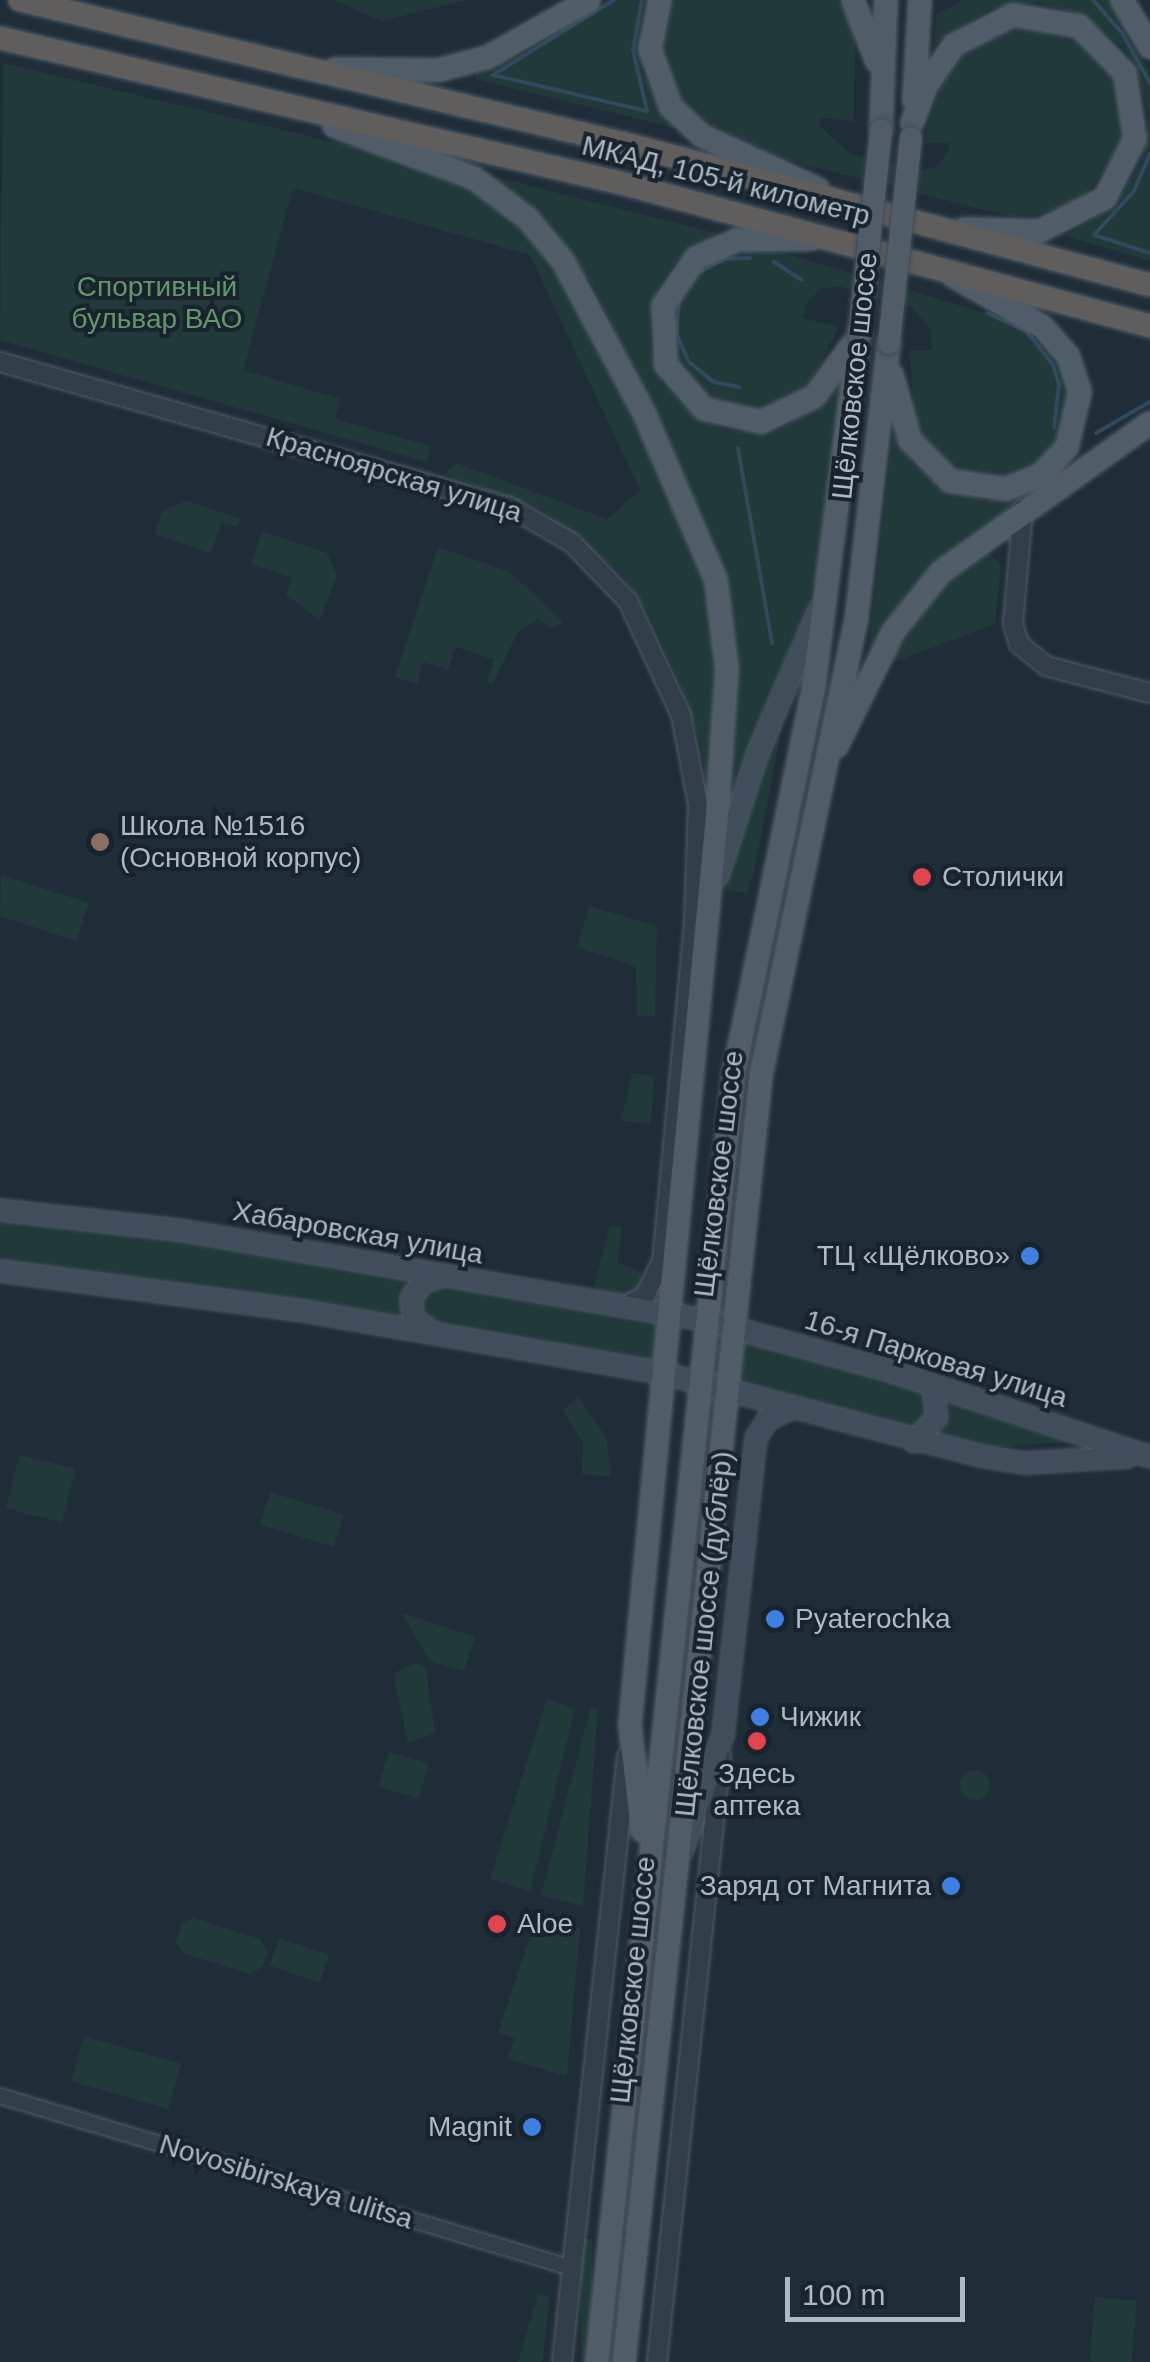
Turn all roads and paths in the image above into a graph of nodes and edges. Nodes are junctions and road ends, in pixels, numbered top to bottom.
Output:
1 (20, 0) edge
2 (590, 0) edge
3 (660, 0) edge
4 (854, 0) edge
5 (886, 0) edge
6 (920, 0) edge
7 (1122, 0) edge
8 (0, 38) edge
9 (1150, 47) edge
10 (296, 67) junction
11 (883, 80) junction
12 (283, 110) junction
13 (911, 131) junction
14 (844, 201) junction
15 (948, 228) junction
16 (834, 240) junction
17 (936, 267) junction
18 (1150, 284) edge
19 (1150, 326) edge
20 (858, 335) junction
21 (888, 347) junction
22 (0, 362) edge
23 (1150, 423) edge
24 (1023, 509) junction
25 (980, 541) junction
26 (1018, 563) junction
27 (829, 584) junction
28 (1150, 693) edge
29 (825, 768) junction
30 (708, 920) junction
31 (0, 1210) edge
32 (0, 1271) edge
33 (446, 1274) junction
34 (625, 1306) junction
35 (673, 1314) junction
36 (705, 1320) junction
37 (731, 1326) junction
38 (436, 1334) junction
39 (666, 1374) junction
40 (698, 1382) junction
41 (934, 1386) junction
42 (724, 1390) junction
43 (790, 1409) junction
44 (914, 1442) junction
45 (1150, 1458) edge
46 (630, 1725) junction
47 (723, 1735) junction
48 (647, 1873) junction
49 (674, 1876) junction
50 (0, 2096) edge
51 (572, 2268) junction
52 (562, 2362) edge
53 (596, 2362) edge
54 (624, 2362) edge
55 (657, 2362) edge

1 - 10 highway, МКАД, 105-й километр
2 - 10 main road
3 - 14 main road
4 - 11 main road
5 - 11 main road, Щёлковское шоссе
6 - 13 main road, Щёлковское шоссе
7 - 9 main road
8 - 12 highway, МКАД, 105-й километр
10 - 14 highway, МКАД, 105-й километр
11 - 20 main road, Щёлковское шоссе, bridge
12 - 16 highway, МКАД, 105-й километр
12 - 30 main road, Щёлковское шоссе (дублёр)
13 - 15 main road
13 - 21 main road, Щёлковское шоссе, bridge
14 - 15 highway, МКАД, 105-й километр
15 - 18 highway, МКАД, 105-й километр
16 - 17 highway, МКАД, 105-й километр
16 - 20 main road
17 - 19 highway, МКАД, 105-й километр
17 - 21 main road
20 - 27 main road, Щёлковское шоссе
21 - 29 main road, Щёлковское шоссе
22 - 34 street, Красноярская улица
23 - 24 main road
24 - 25 main road
24 - 26 street
25 - 26 street
25 - 29 main road
26 - 28 street
27 - 30 main road
27 - 36 main road, Щёлковское шоссе
29 - 37 main road, Щёлковское шоссе
30 - 35 main road, Щёлковское шоссе (дублёр)
31 - 33 main road, Хабаровская улица
32 - 38 main road
33 - 34 main road, Хабаровская улица
33 - 38 main road
34 - 35 main road, Хабаровская улица
35 - 36 main road, Хабаровская улица
35 - 39 main road, Щёлковское шоссе (дублёр)
36 - 37 main road, 16-я Парковая улица
36 - 40 main road, Щёлковское шоссе
37 - 41 main road, 16-я Парковая улица
37 - 42 main road, Щёлковское шоссе
38 - 39 main road
39 - 40 main road
39 - 46 main road, Щёлковское шоссе (дублёр)
40 - 42 main road, 16-я Парковая улица
40 - 48 main road, Щёлковское шоссе
41 - 44 main road
41 - 45 main road, 16-я Парковая улица
42 - 43 main road, 16-я Парковая улица
42 - 49 main road, Щёлковское шоссе
43 - 44 main road, 16-я Парковая улица
43 - 47 main road, Щёлковское шоссе (дублёр)
44 - 45 main road, 16-я Парковая улица
46 - 48 main road, Щёлковское шоссе (дублёр)
46 - 51 street, Щёлковское шоссе (дублёр)
47 - 49 main road
47 - 55 street, Щёлковское шоссе (дублёр)
48 - 53 main road, Щёлковское шоссе
49 - 54 main road, Щёлковское шоссе
50 - 51 street, Novosibirskaya ulitsa
51 - 52 street, Щёлковское шоссе (дублёр)

